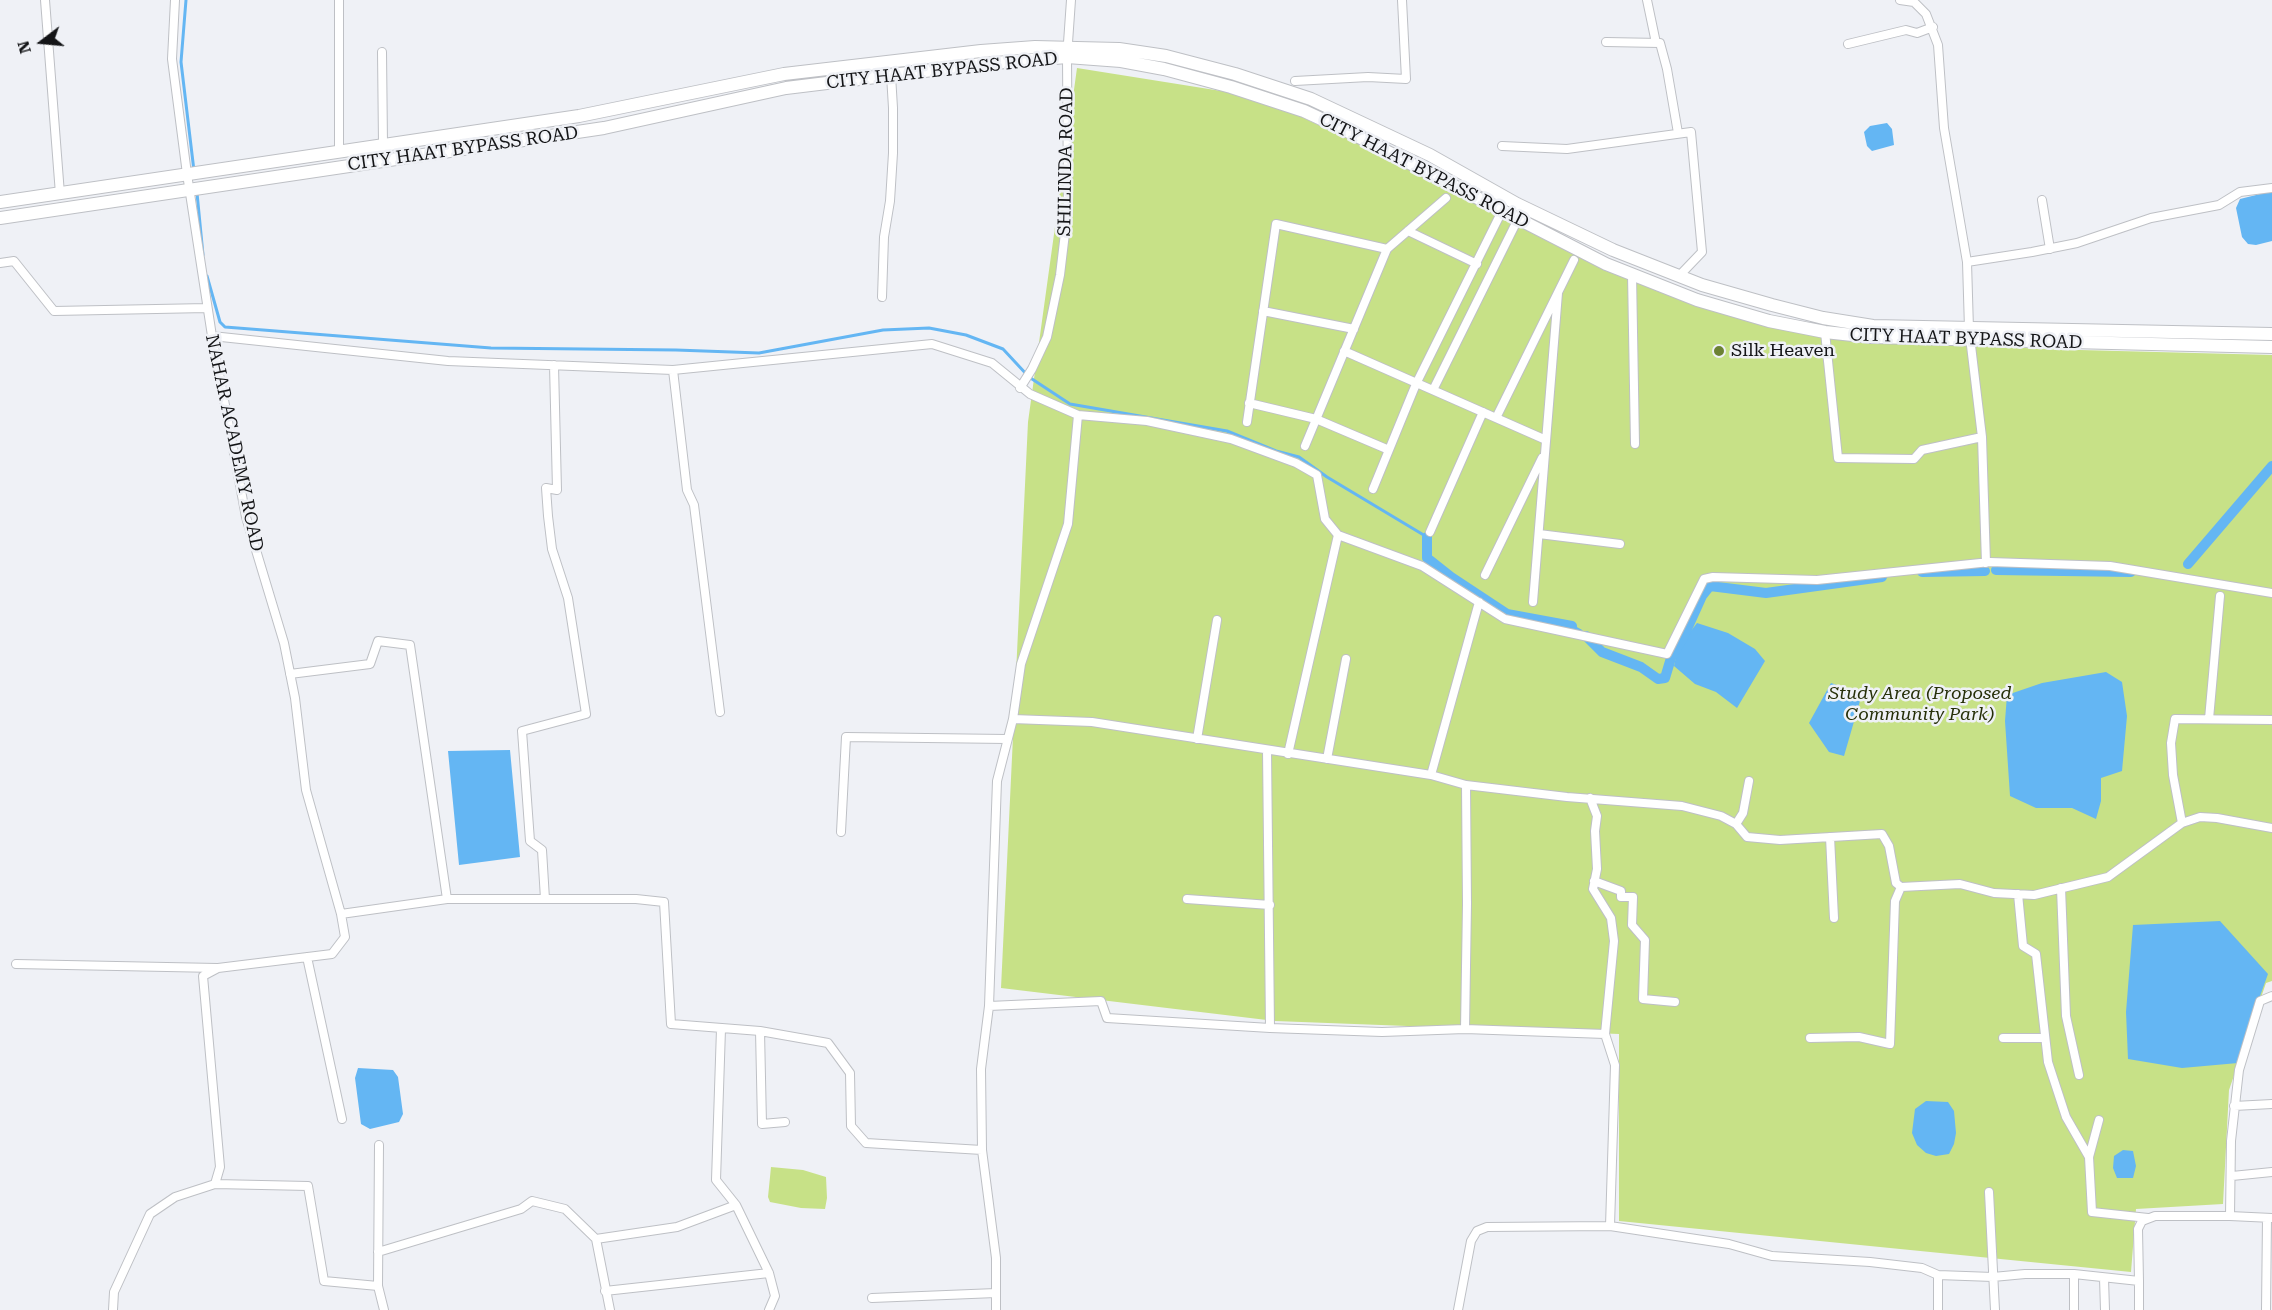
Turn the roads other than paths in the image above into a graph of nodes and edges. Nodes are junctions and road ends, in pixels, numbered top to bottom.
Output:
1 (45, 0) edge
2 (175, 0) edge
3 (339, 0) edge
4 (1071, 0) edge
5 (1402, 0) edge
6 (1647, 0) edge
7 (1900, 0) edge
8 (1933, 27) junction
9 (1606, 42) dead end
10 (1656, 43) junction
11 (1848, 44) dead end
12 (382, 52) dead end
13 (1068, 52) junction
14 (891, 75) junction
15 (1294, 81) dead end
16 (1678, 133) junction
17 (383, 144) junction
18 (1502, 146) dead end
19 (339, 151) junction
20 (187, 174) junction
21 (2272, 188) edge
22 (189, 190) junction
23 (60, 194) junction
24 (1446, 198) dead end
25 (2042, 200) dead end
26 (0, 202) edge
27 (1502, 211) junction
28 (0, 218) edge
29 (1518, 219) junction
30 (1408, 231) junction
31 (1387, 249) junction
32 (2050, 249) junction
33 (1574, 260) dead end
34 (1967, 262) junction
35 (0, 263) edge
36 (1477, 264) junction
37 (1632, 274) junction
38 (1679, 276) junction
39 (1558, 293) junction
40 (882, 297) dead end
41 (207, 308) junction
42 (1263, 311) junction
43 (1354, 329) junction
44 (1825, 333) junction
45 (2272, 334) edge
46 (1969, 335) junction
47 (212, 336) junction
48 (2272, 347) edge
49 (1344, 351) junction
50 (554, 365) junction
51 (673, 370) junction
52 (1417, 383) junction
53 (1022, 386) junction
54 (1433, 390) junction
55 (1249, 403) junction
56 (1483, 412) junction
57 (1078, 415) junction
58 (1496, 418) junction
59 (1316, 419) junction
60 (1246, 422) dead end
61 (1982, 437) junction
62 (1546, 440) junction
63 (1635, 444) dead end
64 (1305, 446) dead end
65 (1389, 450) junction
66 (1545, 452) junction
67 (1373, 489) dead end
68 (1430, 532) dead end
69 (1539, 534) junction
70 (1338, 535) junction
71 (1620, 544) dead end
72 (1986, 563) junction
73 (1485, 575) dead end
74 (2272, 593) edge
75 (2220, 596) dead end
76 (1479, 602) junction
77 (1533, 602) dead end
78 (1217, 620) dead end
79 (1346, 659) dead end
80 (290, 674) junction
81 (720, 712) dead end
82 (1013, 718) junction
83 (2209, 719) junction
84 (2272, 720) edge
85 (1006, 739) junction
86 (1197, 740) junction
87 (1267, 750) junction
88 (1288, 754) junction
89 (1327, 759) junction
90 (1431, 775) junction
91 (1749, 781) dead end
92 (1466, 785) junction
93 (1590, 798) junction
94 (2182, 823) junction
95 (1736, 824) junction
96 (2272, 828) edge
97 (841, 832) dead end
98 (1830, 837) junction
99 (1594, 881) junction
100 (1901, 887) junction
101 (2061, 888) junction
102 (2018, 894) junction
103 (447, 899) junction
104 (545, 899) junction
105 (1187, 899) dead end
106 (1270, 905) junction
107 (341, 914) junction
108 (1834, 918) dead end
109 (307, 957) junction
110 (16, 964) dead end
111 (218, 968) junction
112 (2272, 996) edge
113 (1675, 1002) dead end
114 (989, 1006) junction
115 (1270, 1028) junction
116 (721, 1029) junction
117 (1465, 1029) junction
118 (760, 1030) junction
119 (1605, 1034) junction
120 (1810, 1038) dead end
121 (2002, 1038) dead end
122 (2045, 1038) junction
123 (2079, 1075) dead end
124 (2272, 1104) edge
125 (2234, 1106) junction
126 (342, 1119) dead end
127 (2099, 1120) dead end
128 (784, 1122) dead end
129 (379, 1145) dead end
130 (982, 1150) junction
131 (2090, 1156) junction
132 (2272, 1172) edge
133 (2232, 1176) junction
134 (215, 1184) junction
135 (1989, 1192) dead end
136 (736, 1204) junction
137 (2230, 1216) junction
138 (2148, 1218) junction
139 (2270, 1218) edge
140 (1610, 1226) junction
141 (596, 1239) junction
142 (378, 1252) junction
143 (769, 1273) junction
144 (2074, 1274) junction
145 (1938, 1275) junction
146 (1994, 1277) junction
147 (2104, 1278) junction
148 (2139, 1281) junction
149 (378, 1286) junction
150 (605, 1291) junction
151 (996, 1293) junction
152 (872, 1298) dead end
153 (113, 1310) edge
154 (384, 1310) edge
155 (610, 1310) edge
156 (769, 1310) edge
157 (996, 1310) edge
158 (1458, 1310) edge
159 (1938, 1310) edge
160 (1995, 1310) edge
161 (2074, 1310) edge
162 (2105, 1310) edge
163 (2139, 1310) edge
164 (2266, 1310) edge

1 - 23 street
2 - 20 street, NAHAR ACADEMY ROAD
3 - 19 street
4 - 13 street, SHILINDA ROAD
5 - 15 street
6 - 10 street
7 - 8 street
8 - 11 street
8 - 34 street
9 - 10 street
10 - 16 street
12 - 17 street
13 - 14 main road, CITY HAAT BYPASS ROAD
13 - 17 main road, CITY HAAT BYPASS ROAD
13 - 27 main road, CITY HAAT BYPASS ROAD
13 - 38 main road, CITY HAAT BYPASS ROAD
13 - 53 street, SHILINDA ROAD
14 - 22 main road, CITY HAAT BYPASS ROAD
14 - 40 street
16 - 18 street
16 - 38 street
17 - 19 main road, CITY HAAT BYPASS ROAD
19 - 20 main road, CITY HAAT BYPASS ROAD
20 - 22 street, NAHAR ACADEMY ROAD
20 - 23 main road, CITY HAAT BYPASS ROAD
21 - 32 street
22 - 28 main road, CITY HAAT BYPASS ROAD
22 - 41 street, NAHAR ACADEMY ROAD
23 - 26 main road, CITY HAAT BYPASS ROAD
24 - 30 street
25 - 32 street
27 - 29 main road, CITY HAAT BYPASS ROAD
27 - 36 street
29 - 37 main road, CITY HAAT BYPASS ROAD
29 - 54 street
30 - 31 street
30 - 36 street
31 - 42 street
31 - 43 street
32 - 34 street
33 - 39 street
34 - 46 street
35 - 41 street
36 - 52 street
37 - 44 main road, CITY HAAT BYPASS ROAD
37 - 63 street
38 - 46 main road, CITY HAAT BYPASS ROAD
39 - 58 street
39 - 62 street
41 - 47 street, NAHAR ACADEMY ROAD
42 - 43 street
42 - 55 street
43 - 49 street
44 - 46 main road, CITY HAAT BYPASS ROAD
44 - 61 street
45 - 46 main road, CITY HAAT BYPASS ROAD
46 - 48 main road, CITY HAAT BYPASS ROAD
46 - 61 street
47 - 50 street
47 - 80 street, NAHAR ACADEMY ROAD
49 - 52 street
49 - 59 street
50 - 51 street
50 - 104 street
51 - 53 street
51 - 81 street
52 - 54 street
52 - 65 street
53 - 57 street
54 - 56 street
55 - 59 street
55 - 60 street
56 - 58 street
56 - 68 street
57 - 70 street
57 - 82 street
58 - 62 street
59 - 64 street
59 - 65 street
61 - 72 street
62 - 66 street
65 - 67 street
66 - 69 street
66 - 73 street
69 - 71 street
69 - 77 street
70 - 76 street
70 - 88 street
72 - 74 street
72 - 76 street
75 - 83 street
76 - 90 street
78 - 86 street
79 - 89 street
80 - 103 street
80 - 107 street, NAHAR ACADEMY ROAD
82 - 85 street
82 - 86 street
83 - 84 street
83 - 94 street
85 - 97 street
85 - 114 street
86 - 87 street
87 - 88 street
87 - 106 street
88 - 89 street
89 - 90 street
90 - 92 street
91 - 95 street
92 - 93 street
92 - 117 street
93 - 95 street
93 - 99 street
94 - 96 street
94 - 101 street
95 - 98 street
98 - 100 street
98 - 108 street
99 - 113 street
99 - 119 street
100 - 102 street
100 - 120 street
101 - 102 street
101 - 123 street
102 - 122 street
103 - 104 street
103 - 107 street
104 - 116 street
105 - 106 street
106 - 115 street
107 - 109 street, NAHAR ACADEMY ROAD
109 - 111 street, NAHAR ACADEMY ROAD
109 - 126 street
110 - 111 street, NAHAR ACADEMY ROAD
111 - 134 street
112 - 125 street
114 - 115 street
114 - 130 street
115 - 117 street
116 - 118 street
116 - 136 street
117 - 119 street
118 - 128 street
118 - 130 street
119 - 140 street
121 - 122 street
122 - 131 street
124 - 125 street
125 - 133 street
127 - 131 street
129 - 142 street
130 - 151 street
131 - 138 street
132 - 133 street
133 - 137 street
134 - 149 street
134 - 153 street
135 - 146 street
136 - 141 street
136 - 143 street
137 - 138 street
137 - 139 street
138 - 148 street
139 - 164 street
140 - 145 street
140 - 158 street
141 - 142 street
141 - 150 street
142 - 149 street
143 - 150 street
143 - 156 street
144 - 146 street
144 - 147 street
144 - 161 street
145 - 146 street
145 - 159 street
146 - 160 street
147 - 148 street
147 - 162 street
148 - 163 street
149 - 154 street
150 - 155 street
151 - 152 street
151 - 157 street

